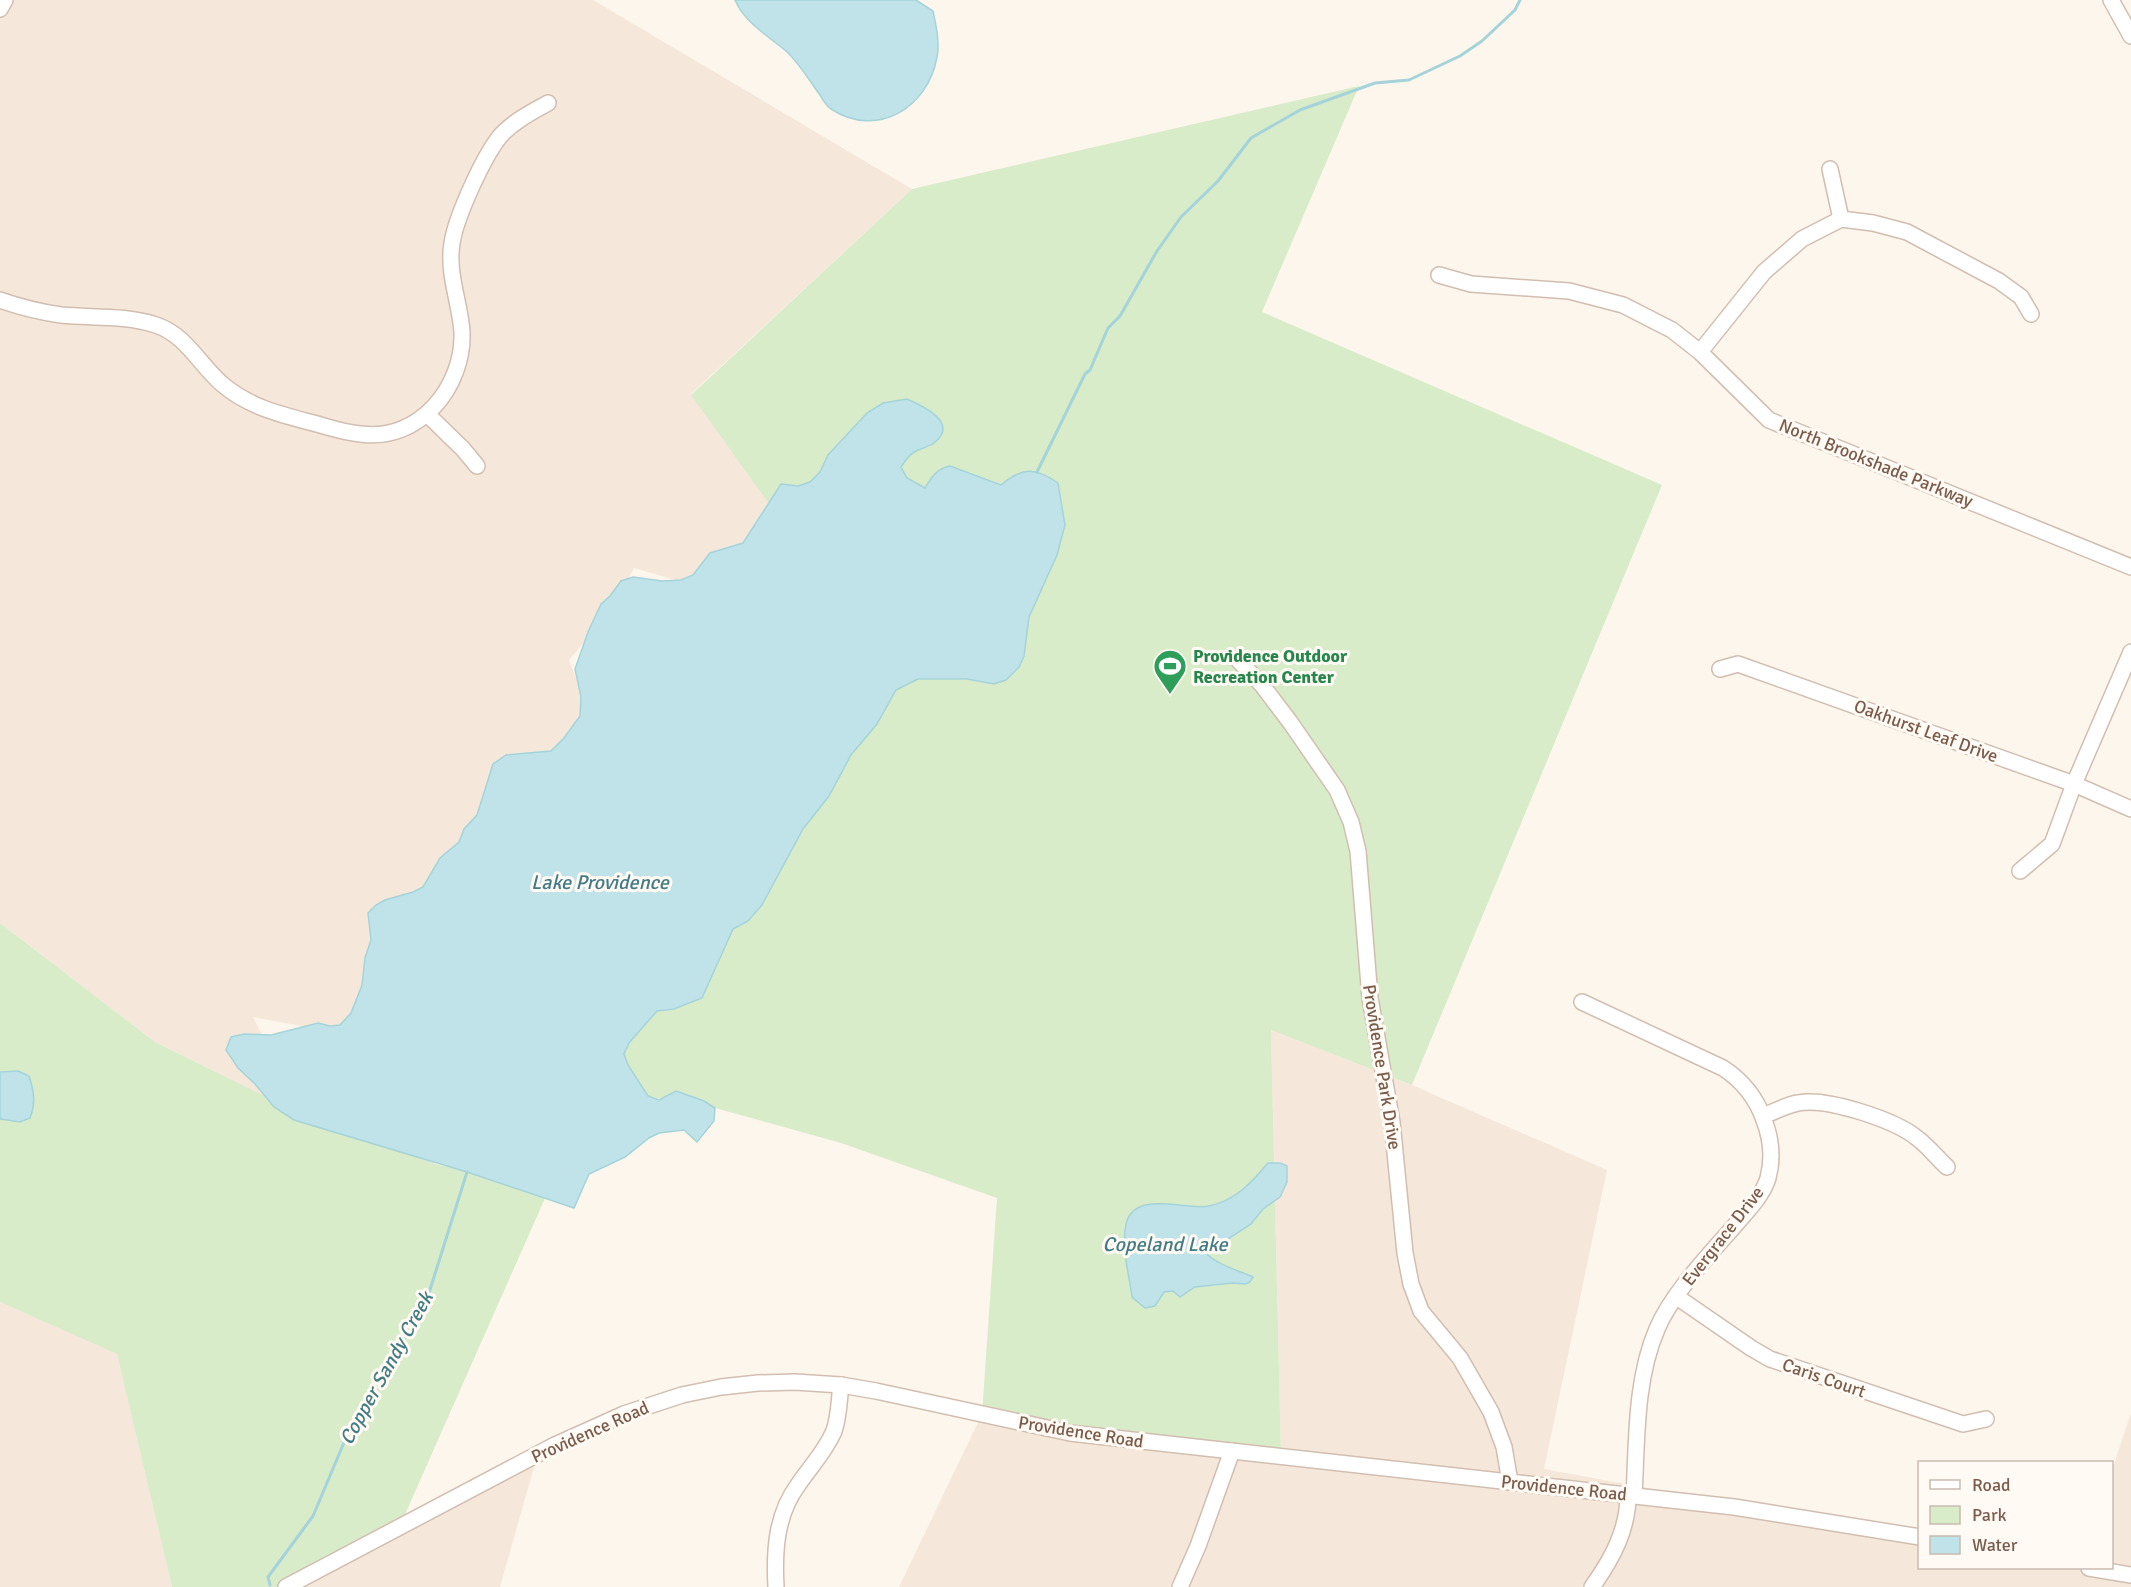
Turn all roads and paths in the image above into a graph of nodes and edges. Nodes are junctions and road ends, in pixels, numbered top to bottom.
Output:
1 (5, 0) edge
2 (2111, 0) edge
3 (0, 9) edge
4 (2125, 12) edge
5 (2131, 36) edge
6 (548, 103) dead end
7 (1830, 169) dead end
8 (1841, 219) junction
9 (1439, 275) dead end
10 (0, 300) edge
11 (2031, 314) dead end
12 (1700, 352) junction
13 (426, 414) junction
14 (477, 466) dead end
15 (2131, 567) edge
16 (2131, 652) edge
17 (1239, 661) dead end
18 (1720, 669) dead end
19 (2074, 784) junction
20 (2131, 809) edge
21 (2020, 872) dead end
22 (1582, 1002) dead end
23 (1763, 1116) junction
24 (1947, 1167) dead end
25 (1677, 1297) junction
26 (841, 1385) junction
27 (1986, 1419) dead end
28 (1232, 1451) junction
29 (1510, 1482) junction
30 (1631, 1495) junction
31 (1918, 1537) edge
32 (2095, 1569) edge
33 (2131, 1575) edge
34 (286, 1587) edge
35 (776, 1587) edge
36 (1180, 1587) edge
37 (1592, 1587) edge

1 - 3 street
2 - 4 street
4 - 5 street
6 - 13 street
7 - 8 street
8 - 11 street
8 - 12 street
9 - 12 street, North Brookshade Parkway
10 - 13 street
12 - 15 street, North Brookshade Parkway
13 - 14 street
16 - 19 street
17 - 29 street, Providence Park Drive
18 - 19 street, Oakhurst Leaf Drive
19 - 20 street, Oakhurst Leaf Drive
19 - 21 street
22 - 23 street, Evergrace Drive
23 - 24 street
23 - 25 street, Evergrace Drive
25 - 27 street, Caris Court
25 - 30 street, Evergrace Drive
26 - 28 street, Providence Road
26 - 34 street, Providence Road
26 - 35 street
28 - 29 street, Providence Road
28 - 36 street
29 - 30 street, Providence Road
30 - 31 street, Providence Road
30 - 37 street, Evergrace Drive
32 - 33 street

